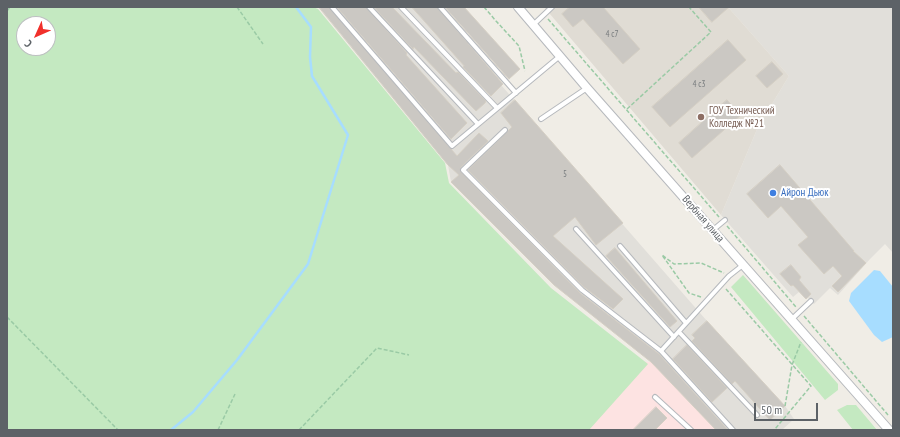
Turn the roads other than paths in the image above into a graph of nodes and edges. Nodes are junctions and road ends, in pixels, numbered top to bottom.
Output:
1 (332, 7) edge
2 (369, 7) edge
3 (401, 7) edge
4 (440, 7) edge
5 (518, 7) edge
6 (552, 7) edge
7 (533, 25) junction
8 (560, 56) junction
9 (587, 88) junction
10 (516, 92) junction
11 (497, 108) junction
12 (541, 119) dead end
13 (478, 124) junction
14 (505, 130) dead end
15 (724, 221) road end
16 (576, 229) dead end
17 (712, 230) junction
18 (620, 246) dead end
19 (743, 265) junction
20 (811, 301) dead end
21 (792, 319) junction
22 (686, 324) junction
23 (679, 332) junction
24 (674, 337) junction
25 (662, 351) junction
26 (655, 397) dead end
27 (757, 415) dead end
28 (691, 430) edge
29 (733, 430) edge
30 (890, 430) edge

1 - 13 lane
2 - 13 lane
3 - 11 lane
4 - 10 lane
5 - 7 street, Вербная улица
6 - 7 lane
7 - 8 street, Вербная улица
8 - 9 street, Вербная улица
8 - 10 lane
9 - 12 lane
9 - 17 street, Вербная улица
10 - 11 lane
11 - 13 lane
14 - 25 lane
15 - 17 lane
16 - 24 lane
17 - 19 street, Вербная улица
18 - 22 lane
19 - 21 street, Вербная улица
19 - 22 lane
20 - 21 lane
21 - 30 street, Вербная улица
22 - 23 lane
23 - 24 lane
23 - 27 lane
24 - 25 lane
25 - 29 lane
26 - 28 lane

